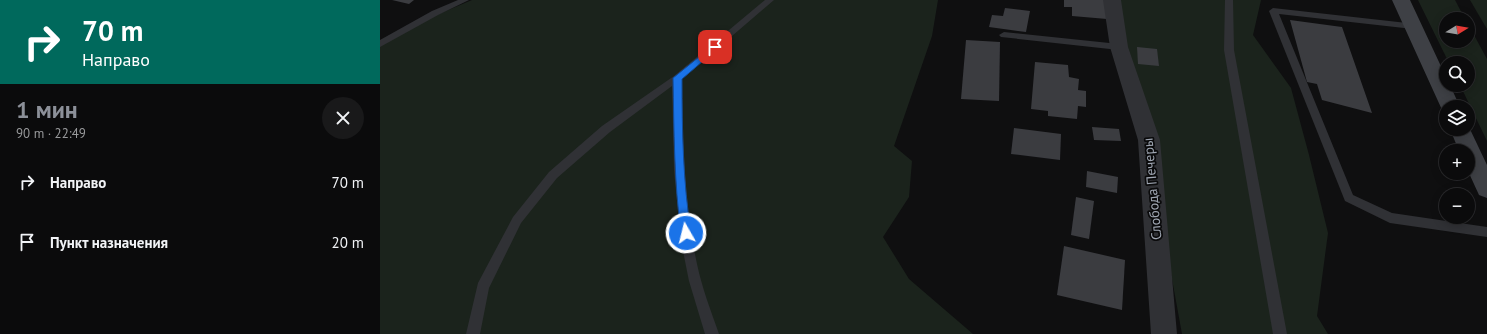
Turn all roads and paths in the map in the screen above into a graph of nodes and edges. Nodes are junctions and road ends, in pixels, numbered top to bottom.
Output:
1 (465, 0) edge
2 (770, 0) edge
3 (1112, 0) edge
4 (1229, 0) edge
5 (1401, 0) edge
6 (1413, 26) junction
7 (1004, 35) dead end
8 (380, 44) edge
9 (1119, 47) junction
10 (678, 78) junction
11 (1447, 100) edge
12 (1463, 136) edge
13 (1487, 189) edge
14 (1487, 232) edge
15 (473, 334) edge
16 (712, 334) edge
17 (1164, 334) edge
18 (1280, 334) edge

1 - 8 lane
2 - 10 lane
3 - 9 street, Слобода Печеры
4 - 18 lane
5 - 6 street
6 - 11 street
6 - 14 lane
7 - 9 lane
9 - 17 street, Слобода Печеры
10 - 15 lane
10 - 16 lane
12 - 13 street

